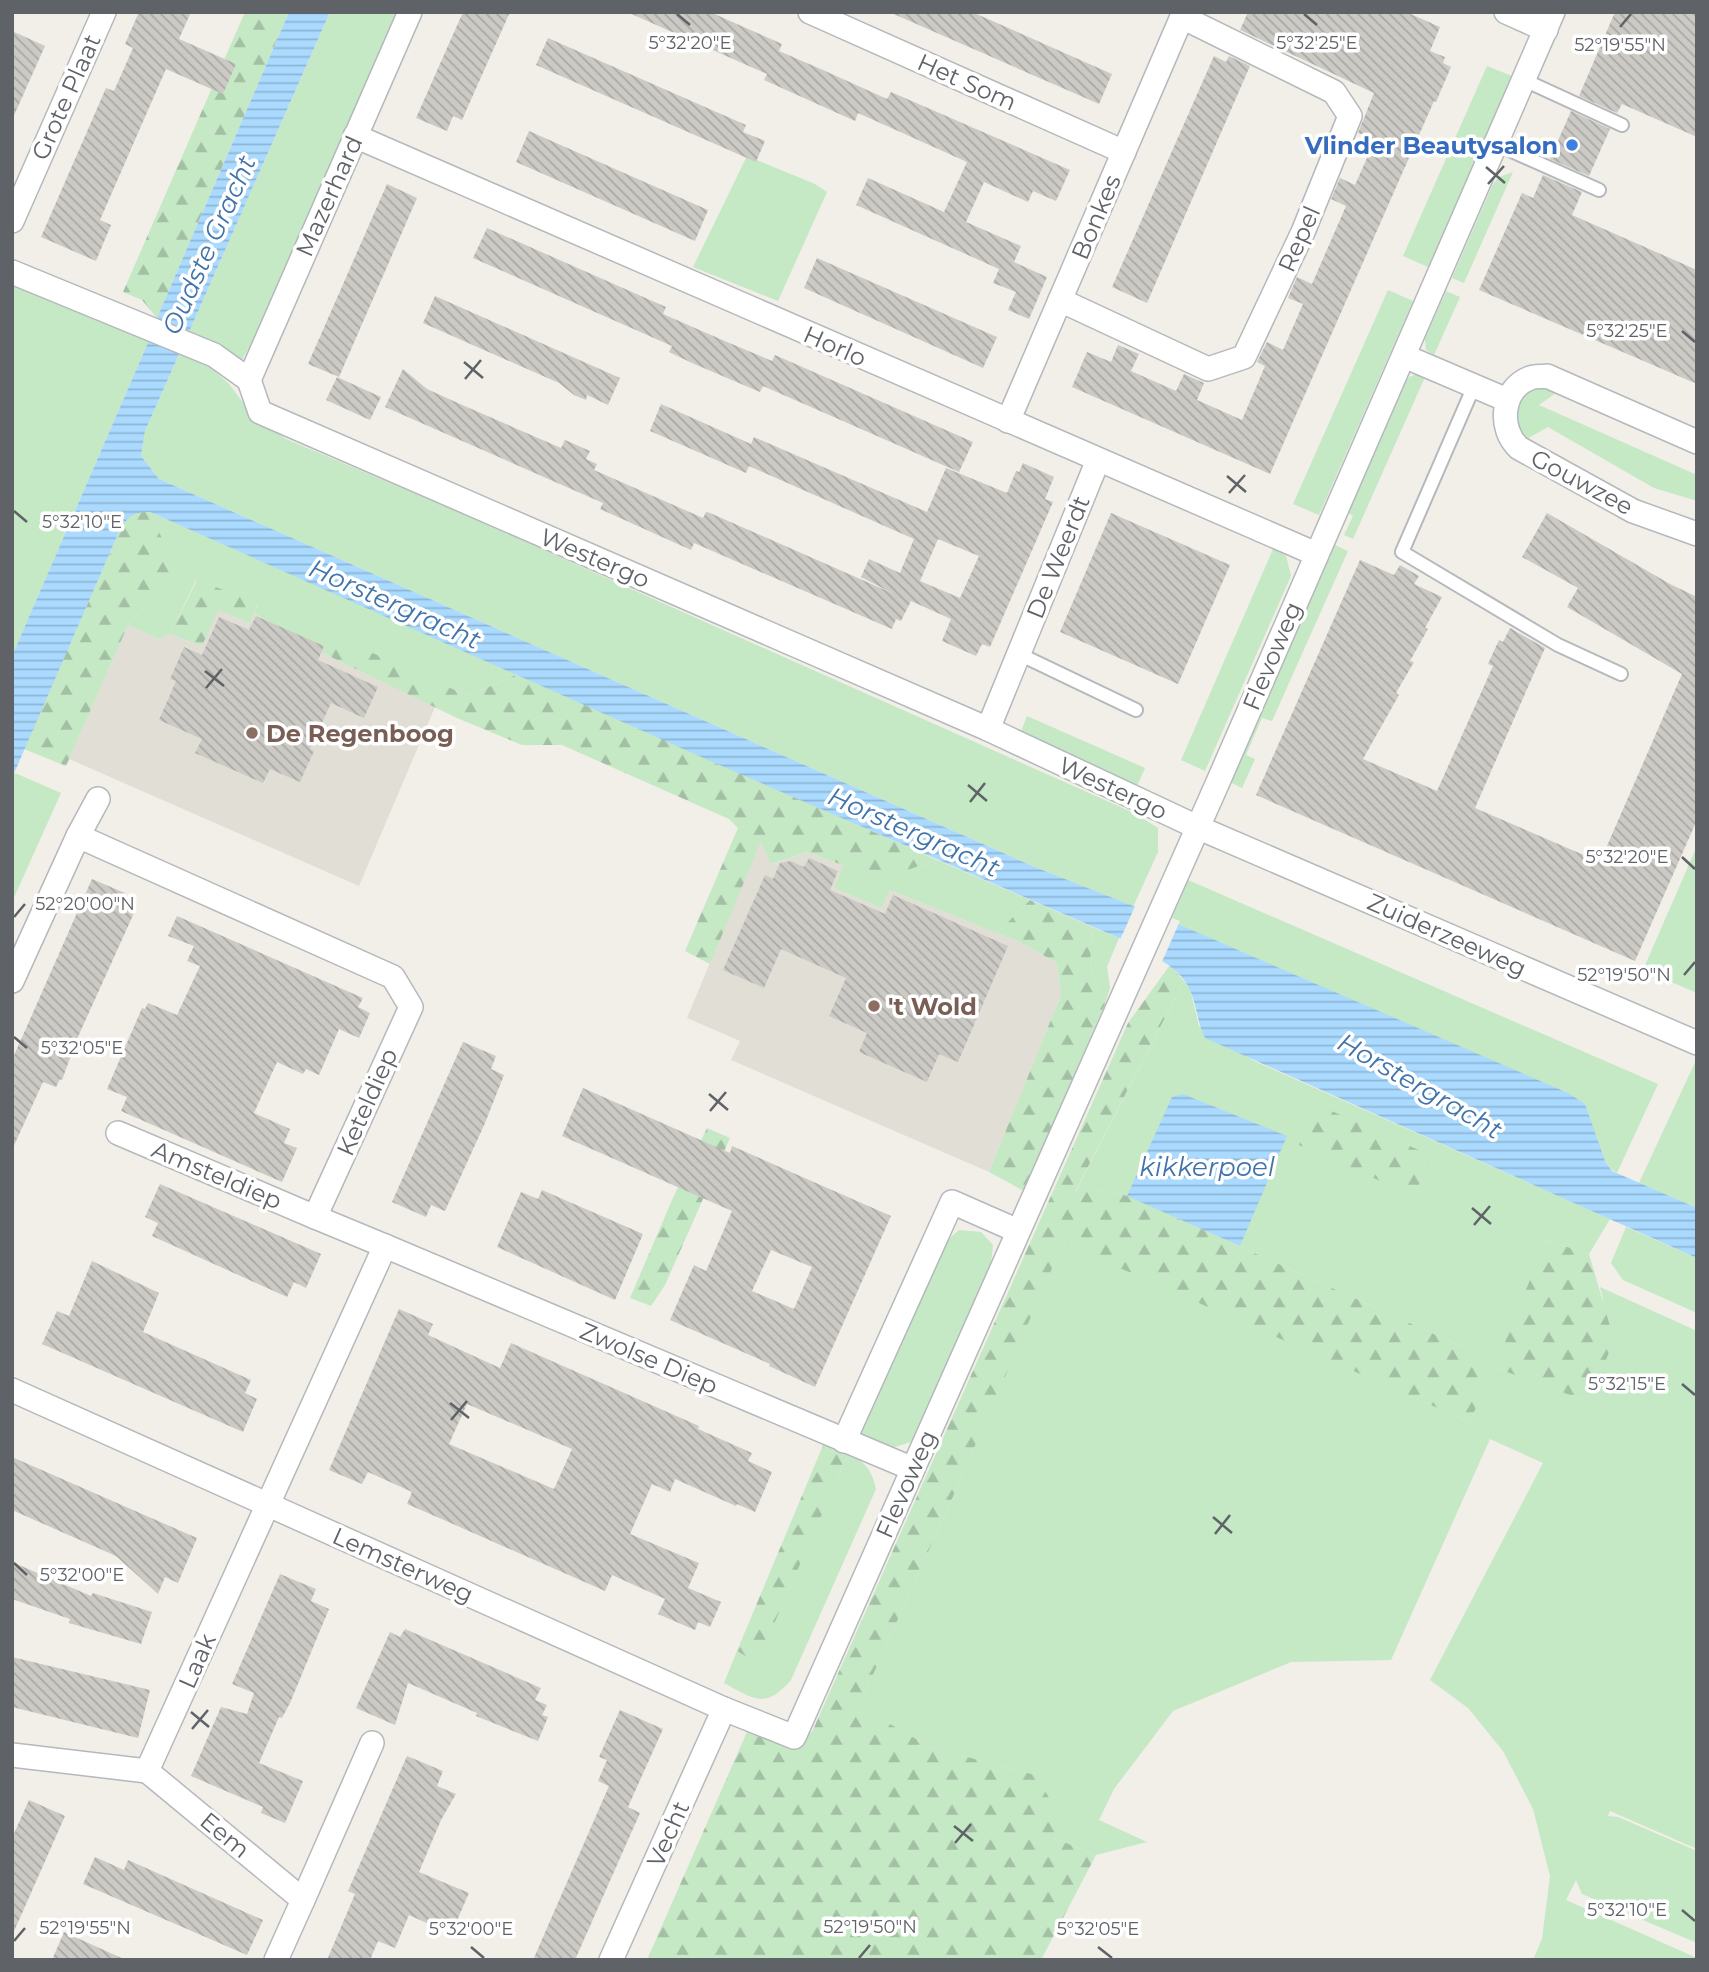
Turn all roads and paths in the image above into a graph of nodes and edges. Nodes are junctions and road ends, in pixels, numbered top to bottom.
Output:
1 (410, 12) edge
2 (810, 12) edge
3 (1506, 12) edge
4 (99, 14) edge
5 (1183, 14) edge
6 (1550, 21) edge
7 (1524, 80) junction
8 (1622, 125) dead end
9 (355, 136) junction
10 (1496, 144) junction
11 (1124, 152) junction
12 (1599, 190) dead end
13 (12, 221) edge
14 (12, 272) edge
15 (1060, 300) junction
16 (1404, 356) junction
17 (249, 380) junction
18 (1474, 386) junction
19 (1507, 400) junction
20 (1008, 421) junction
21 (1697, 442) edge
22 (1098, 460) junction
23 (1697, 534) edge
24 (1316, 554) junction
25 (1019, 654) junction
26 (1621, 674) dead end
27 (1136, 710) dead end
28 (988, 729) junction
29 (97, 799) dead end
30 (1197, 827) junction
31 (78, 836) junction
32 (12, 981) edge
33 (1697, 1043) edge
34 (118, 1133) dead end
35 (315, 1217) junction
36 (1018, 1231) junction
37 (385, 1246) junction
38 (12, 1390) edge
39 (844, 1441) junction
40 (913, 1469) junction
41 (268, 1504) junction
42 (724, 1709) junction
43 (794, 1737) joint
44 (372, 1743) dead end
45 (12, 1755) edge
46 (147, 1771) junction
47 (303, 1900) junction
48 (276, 1960) edge
49 (611, 1960) edge

1 - 9 street, Mazerhard
2 - 11 street, Het Som
3 - 6 street
4 - 13 street, Grote Plaat
5 - 11 street, Bonkes
5 - 15 street, Repel
6 - 7 street, Flevoweg
7 - 8 lane
7 - 10 street, Flevoweg
9 - 17 street, Mazerhard
9 - 20 street, Horlo
10 - 12 lane
10 - 16 street, Flevoweg
11 - 15 street, Bonkes
14 - 17 street
15 - 20 street, Bonkes
16 - 18 street
16 - 24 street, Flevoweg
17 - 28 street, Westergo
18 - 19 street
18 - 26 lane
19 - 21 street
19 - 23 street, Gouwzee
20 - 22 street, Horlo
22 - 24 street, Horlo
22 - 25 street, De Weerdt
24 - 30 street, Flevoweg
25 - 27 lane
25 - 28 street, De Weerdt
28 - 30 street, Westergo
29 - 31 street
30 - 33 street, Zuiderzeeweg
30 - 36 street, Flevoweg
31 - 32 street
31 - 35 street, Keteldiep
34 - 35 street, Amsteldiep
35 - 37 street
36 - 39 street
36 - 40 street, Flevoweg
37 - 39 street, Zwolse Diep
37 - 41 street
38 - 41 street, Lemsterweg
39 - 40 street, Zwolse Diep
40 - 43 street, Flevoweg
41 - 42 street, Lemsterweg
41 - 46 street, Laak
42 - 43 street, Lemsterweg
42 - 49 street, Vecht
44 - 47 street
45 - 46 street
46 - 47 street, Eem
47 - 48 street

